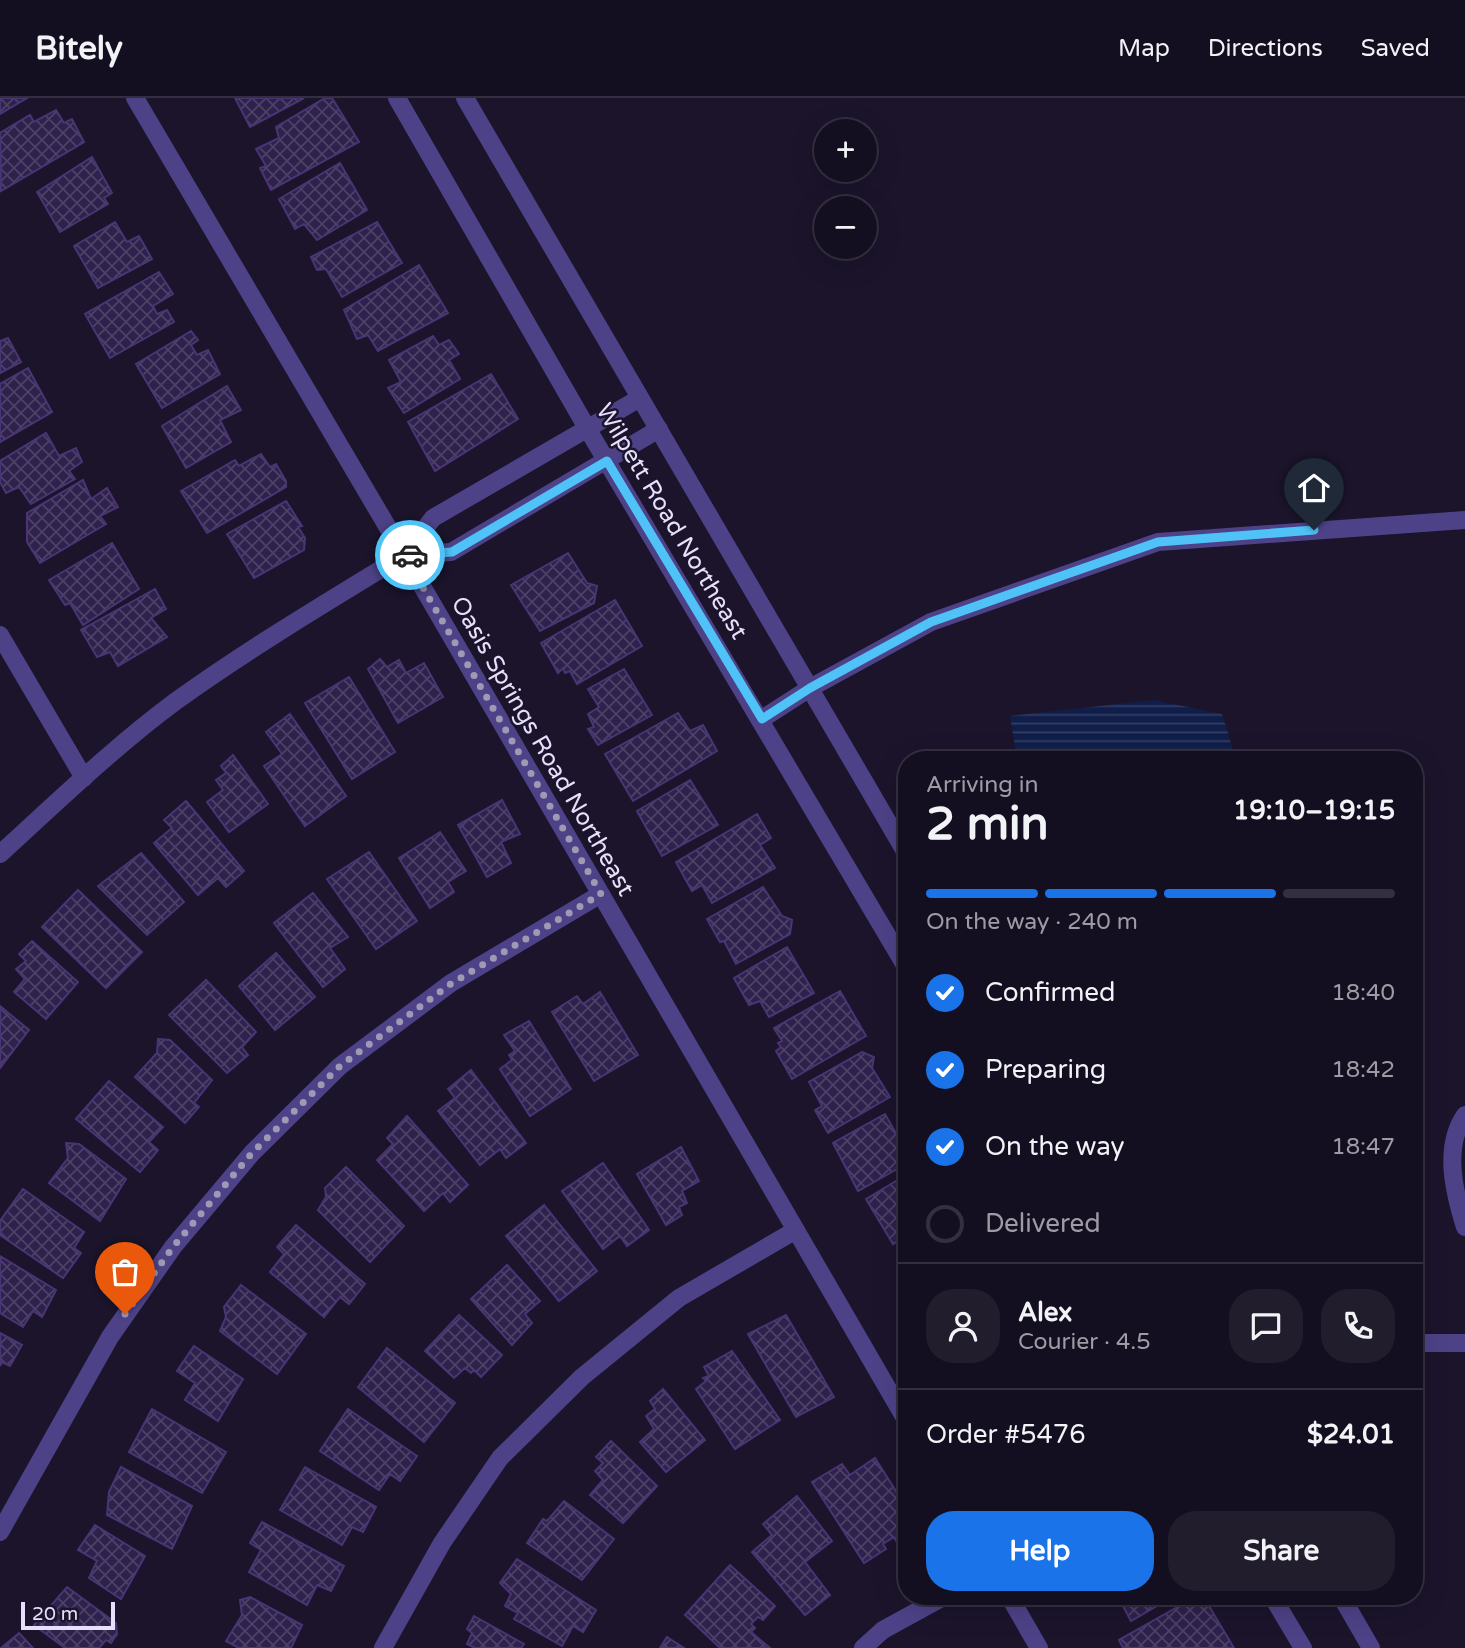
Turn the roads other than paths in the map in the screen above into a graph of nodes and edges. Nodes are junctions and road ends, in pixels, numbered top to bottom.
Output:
1 (135, 98) edge
2 (397, 98) edge
3 (465, 98) edge
4 (640, 398) junction
5 (587, 428) junction
6 (659, 429) junction
7 (607, 461) junction
8 (1465, 520) edge
9 (404, 555) junction
10 (0, 635) edge
11 (810, 688) junction
12 (762, 719) junction
13 (84, 778) junction
14 (898, 839) edge
15 (0, 855) edge
16 (601, 894) junction
17 (898, 953) edge
18 (1465, 1115) edge
19 (1465, 1227) edge
20 (796, 1230) junction
21 (1423, 1343) edge
22 (1465, 1343) edge
23 (898, 1406) edge
24 (0, 1532) edge
25 (929, 1605) edge
26 (1014, 1605) edge
27 (1277, 1605) edge
28 (1346, 1605) edge
29 (383, 1648) edge
30 (863, 1648) edge
31 (1039, 1648) edge
32 (1303, 1648) edge
33 (1371, 1648) edge

1 - 9 street, Oasis Springs Road Northeast
2 - 5 street, Wilpett Road Northeast
3 - 4 street, Wilpett Road Northeast
4 - 5 street
4 - 6 street, Wilpett Road Northeast
5 - 7 street, Wilpett Road Northeast
5 - 9 street
6 - 7 street
6 - 11 street, Wilpett Road Northeast
7 - 9 street
7 - 12 street, Wilpett Road Northeast
8 - 11 street
9 - 13 street
9 - 16 street, Oasis Springs Road Northeast
10 - 13 street
11 - 12 street
11 - 14 street, Wilpett Road Northeast
12 - 17 street, Wilpett Road Northeast
13 - 15 street
16 - 20 street, Oasis Springs Road Northeast
16 - 24 street
18 - 19 street
20 - 23 street, Oasis Springs Road Northeast
20 - 29 street
21 - 22 street
25 - 30 street
26 - 31 street
27 - 32 street
28 - 33 street

